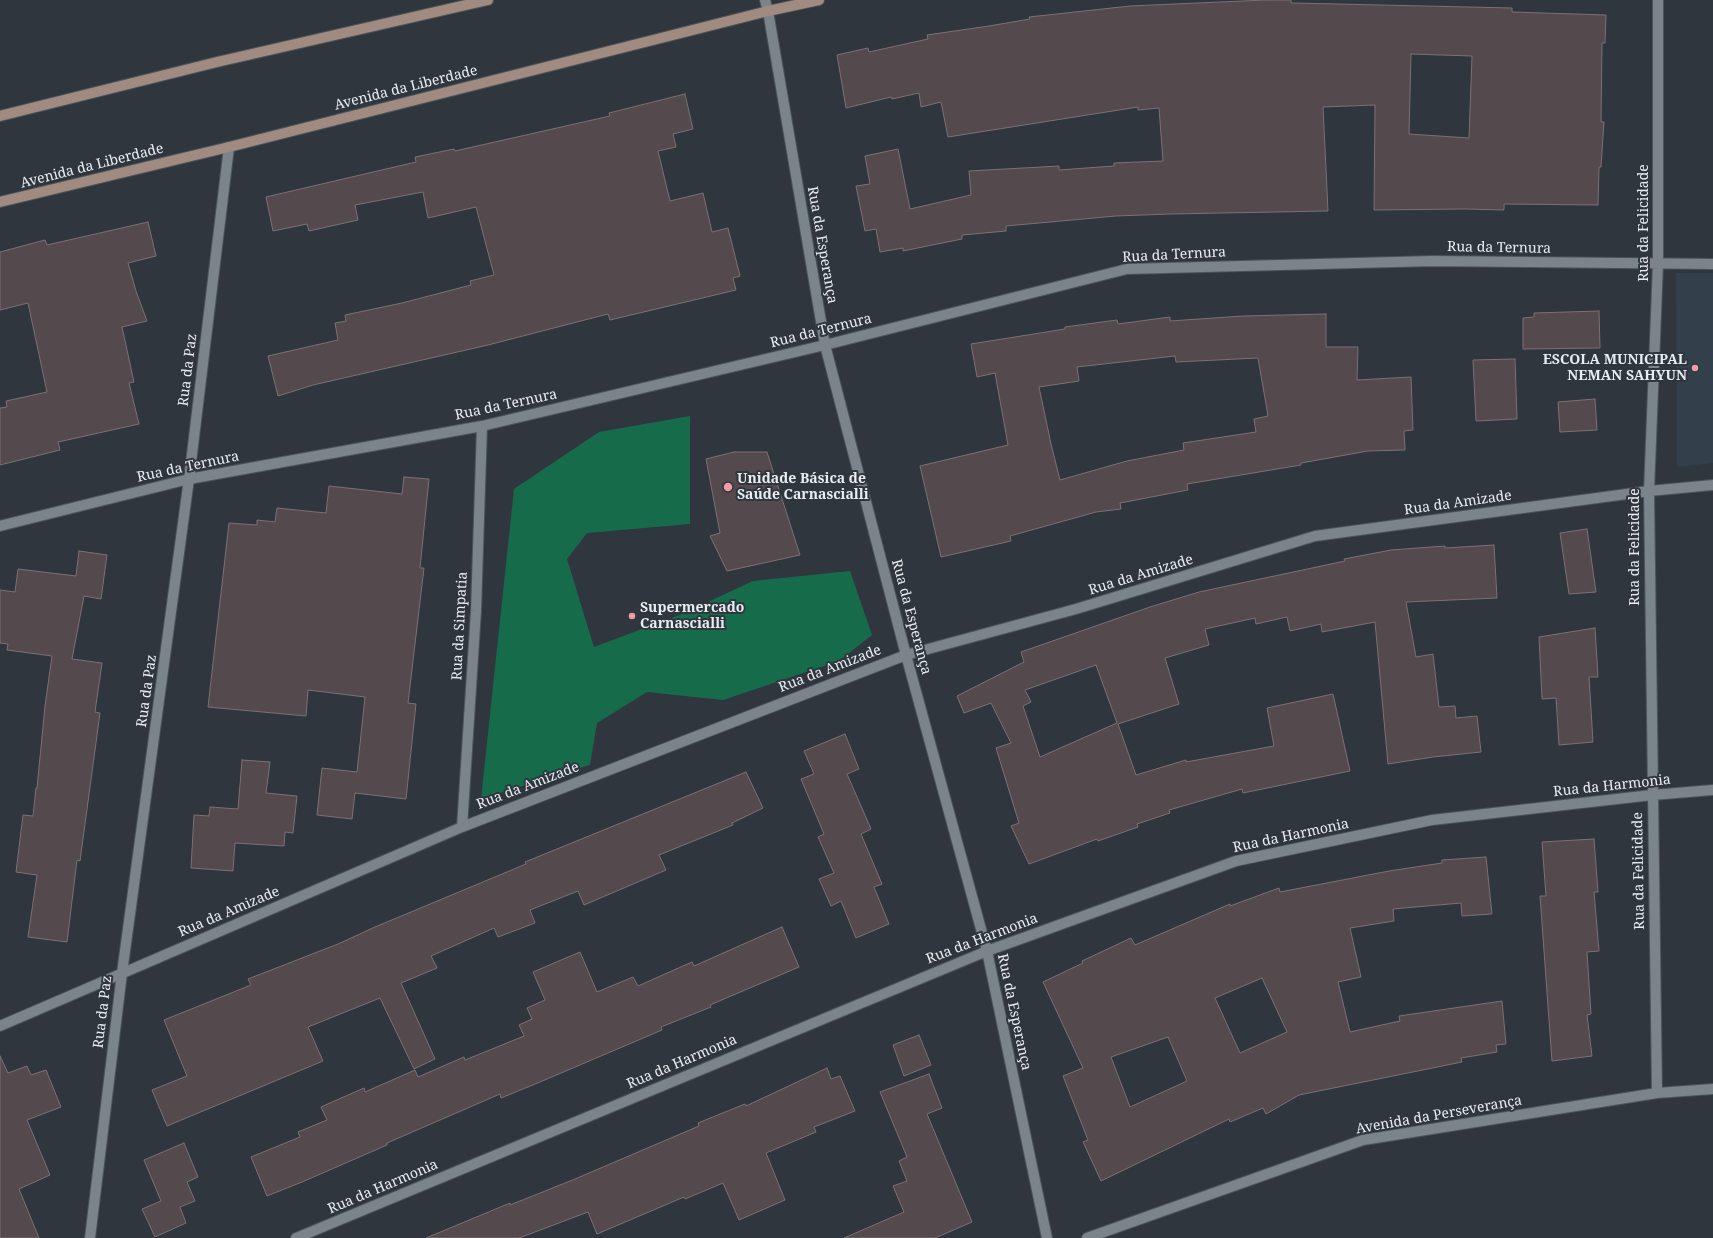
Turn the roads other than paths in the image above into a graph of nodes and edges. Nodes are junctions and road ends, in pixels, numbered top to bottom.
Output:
1 (488, 0) edge
2 (764, 0) edge
3 (819, 0) edge
4 (1658, 0) edge
5 (768, 11) junction
6 (0, 116) edge
7 (229, 147) junction
8 (0, 202) edge
9 (1658, 263) junction
10 (1713, 264) edge
11 (825, 345) junction
12 (482, 426) junction
13 (189, 479) junction
14 (1713, 485) edge
15 (1649, 491) junction
16 (0, 526) edge
17 (906, 655) junction
18 (1713, 790) edge
19 (1652, 795) junction
20 (462, 827) junction
21 (987, 951) junction
22 (122, 973) junction
23 (0, 1026) edge
24 (1713, 1089) edge
25 (1657, 1093) junction
26 (90, 1238) edge
27 (296, 1238) edge
28 (1046, 1238) edge
29 (1087, 1238) edge

1 - 6 street
2 - 5 street, Rua da Esperança
3 - 5 street, Avenida da Liberdade
4 - 9 street, Rua da Felicidade
5 - 7 street, Avenida da Liberdade
5 - 11 street, Rua da Esperança
7 - 8 street, Avenida da Liberdade
7 - 13 street, Rua da Paz
9 - 10 street, Rua da Ternura
9 - 11 street, Rua da Ternura
9 - 15 street, Rua da Felicidade
11 - 12 street, Rua da Ternura
11 - 17 street, Rua da Esperança
12 - 13 street, Rua da Ternura
12 - 20 street, Rua da Simpatia
13 - 16 street, Rua da Ternura
13 - 22 street, Rua da Paz
14 - 15 street, Rua da Amizade
15 - 17 street, Rua da Amizade
15 - 19 street, Rua da Felicidade
17 - 20 street, Rua da Amizade
17 - 21 street, Rua da Esperança
18 - 19 street, Rua da Harmonia
19 - 21 street, Rua da Harmonia
19 - 25 street, Rua da Felicidade
20 - 22 street, Rua da Amizade
21 - 27 street, Rua da Harmonia
21 - 28 street, Rua da Esperança
22 - 23 street, Rua da Amizade
22 - 26 street, Rua da Paz
24 - 25 street, Avenida da Perseverança
25 - 29 street, Avenida da Perseverança

